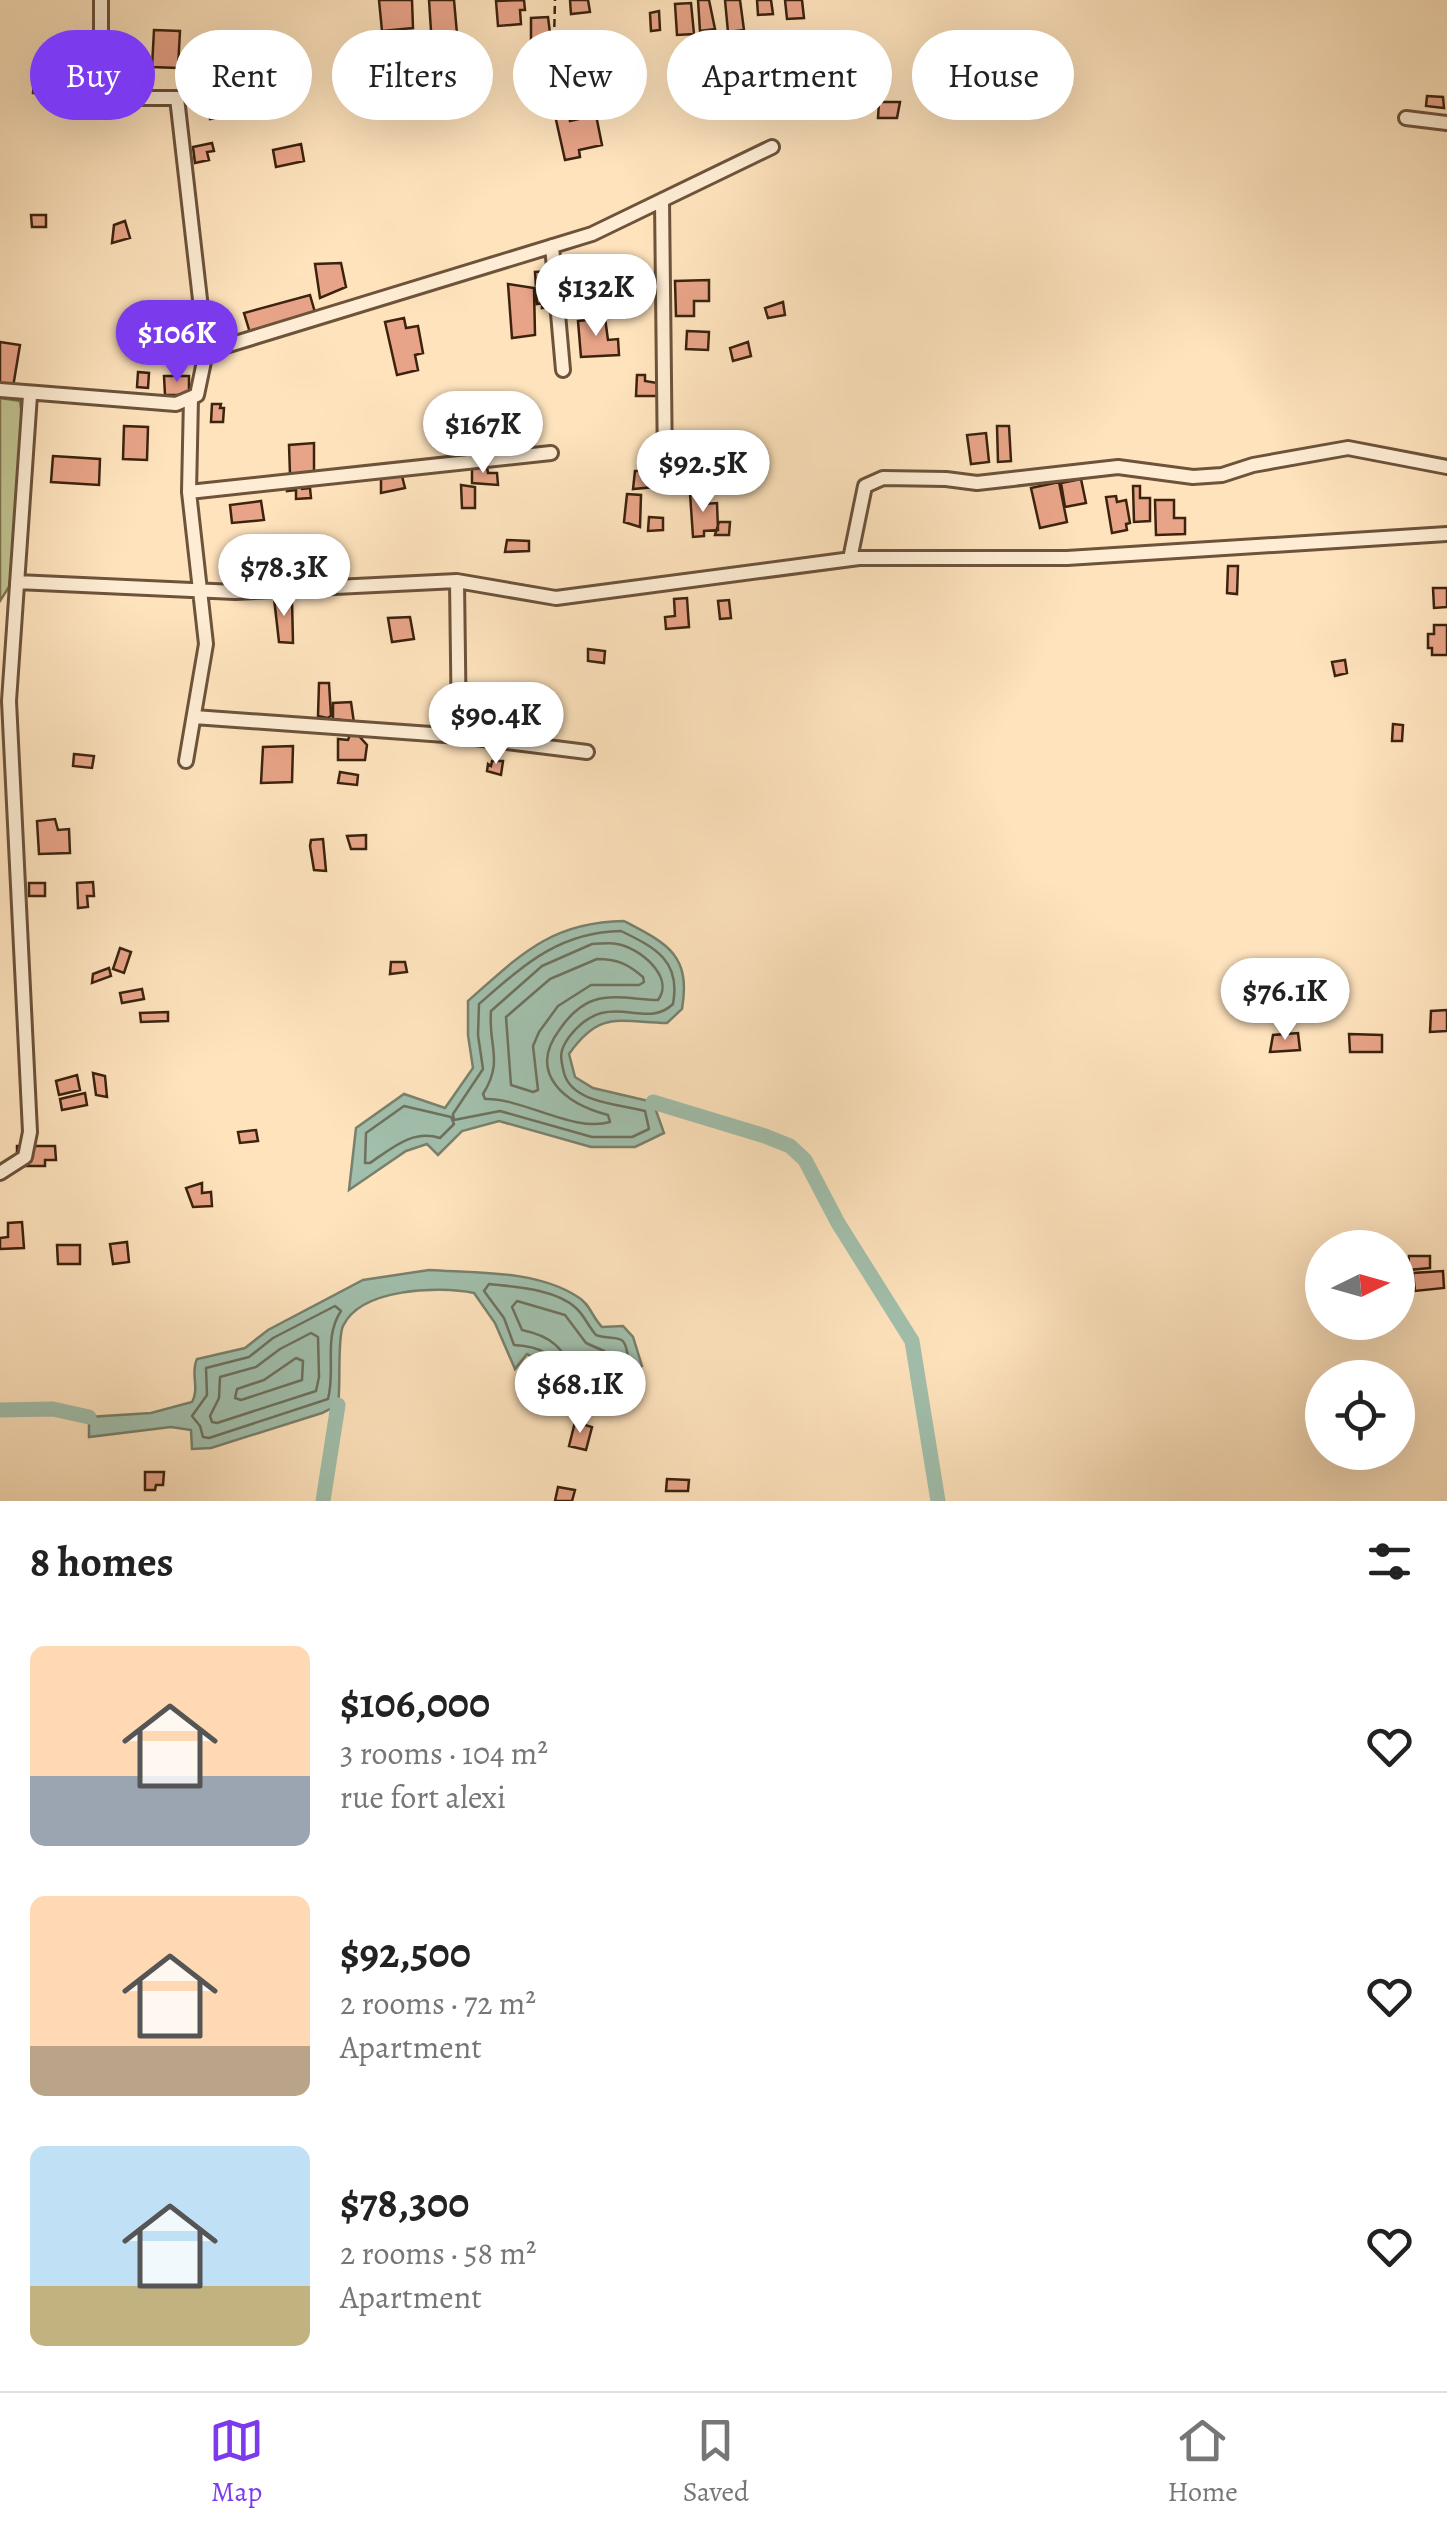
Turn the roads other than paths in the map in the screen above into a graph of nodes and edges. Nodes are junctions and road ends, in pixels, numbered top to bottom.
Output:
1 (101, 0) edge
2 (1406, 118) dead end
3 (1447, 123) edge
4 (772, 147) dead end
5 (662, 200) junction
6 (552, 246) junction
7 (206, 352) junction
8 (563, 370) dead end
9 (0, 390) edge
10 (30, 394) junction
11 (191, 398) junction
12 (551, 453) dead end
13 (1447, 467) edge
14 (666, 468) dead end
15 (189, 492) junction
16 (1447, 534) edge
17 (850, 559) junction
18 (17, 582) junction
19 (457, 582) junction
20 (200, 590) junction
21 (5, 702) edge
22 (194, 717) junction
23 (458, 736) junction
24 (587, 752) dead end
25 (186, 762) dead end
26 (0, 1173) edge

1 - 7 street
2 - 3 street
4 - 5 street
5 - 6 street
5 - 14 street
6 - 7 street
6 - 8 street
7 - 11 street
9 - 10 street
10 - 11 street
10 - 18 street
11 - 15 street
12 - 15 street
13 - 17 street
15 - 20 street
16 - 17 street
17 - 19 street
18 - 20 street
18 - 21 street
19 - 20 street
19 - 23 street
20 - 22 street
21 - 26 street
22 - 23 street
22 - 25 street
23 - 24 street

